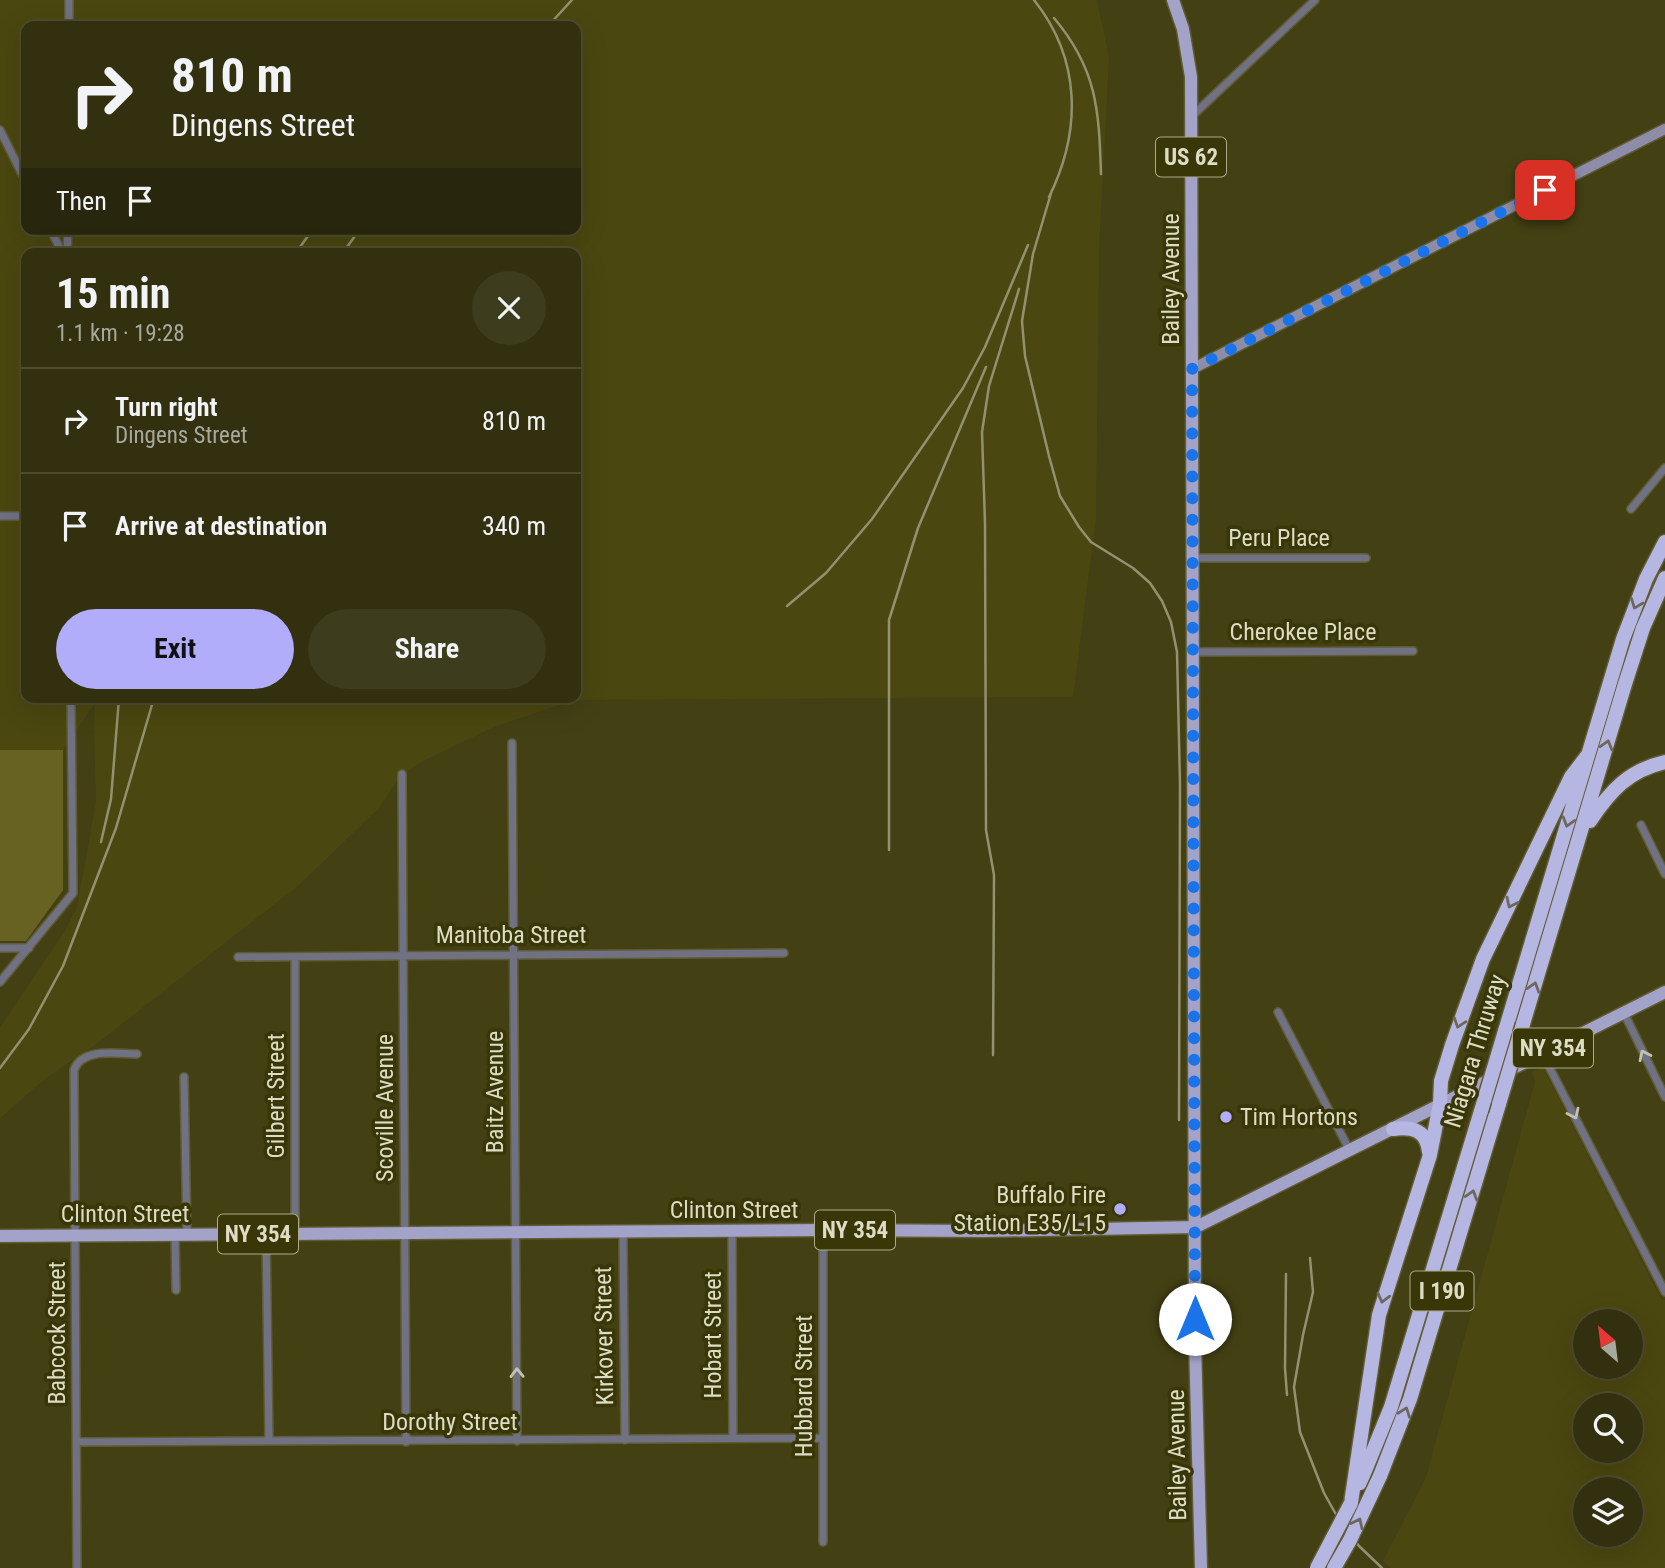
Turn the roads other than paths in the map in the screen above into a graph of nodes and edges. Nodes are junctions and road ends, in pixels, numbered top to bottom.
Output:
1 (69, 0) edge
2 (1173, 0) edge
3 (1315, 0) edge
4 (69, 21) edge
5 (1191, 116) junction
6 (1665, 129) edge
7 (0, 130) edge
8 (21, 172) edge
9 (1192, 369) junction
10 (1665, 468) edge
11 (1631, 509) dead end
12 (0, 516) edge
13 (21, 516) edge
14 (1665, 542) edge
15 (1193, 558) junction
16 (1366, 558) dead end
17 (1665, 578) edge
18 (1413, 651) dead end
19 (1193, 652) junction
20 (71, 703) edge
21 (512, 743) dead end
22 (1587, 756) junction
23 (1665, 762) edge
24 (402, 774) dead end
25 (1641, 825) dead end
26 (1581, 834) junction
27 (1665, 874) edge
28 (0, 948) edge
29 (29, 948) junction
30 (784, 953) dead end
31 (514, 954) junction
32 (403, 955) junction
33 (239, 957) dead end
34 (295, 957) junction
35 (0, 982) edge
36 (1665, 992) edge
37 (1278, 1012) dead end
38 (1624, 1013) junction
39 (137, 1054) dead end
40 (1542, 1054) junction
41 (184, 1077) dead end
42 (1665, 1097) edge
43 (1440, 1104) junction
44 (1393, 1129) junction
45 (1350, 1151) junction
46 (1430, 1154) junction
47 (1196, 1227) junction
48 (823, 1230) junction
49 (623, 1231) junction
50 (732, 1231) junction
51 (405, 1233) junction
52 (515, 1233) junction
53 (266, 1234) junction
54 (295, 1234) junction
55 (181, 1235) junction
56 (0, 1236) edge
57 (75, 1236) junction
58 (176, 1290) dead end
59 (1664, 1293) edge
60 (733, 1438) junction
61 (823, 1438) junction
62 (625, 1440) junction
63 (269, 1441) junction
64 (517, 1441) junction
65 (77, 1442) junction
66 (406, 1442) junction
67 (1364, 1458) junction
68 (823, 1542) dead end
69 (77, 1568) edge
70 (1201, 1568) edge
71 (1317, 1568) edge
72 (1334, 1568) edge

1 - 4 street
2 - 5 main road, Bailey Avenue / US 62
3 - 5 street
5 - 9 main road, Bailey Avenue / US 62
6 - 9 street
7 - 8 street
9 - 15 main road, Bailey Avenue / US 62
10 - 11 street
12 - 13 street
14 -> 22 highway, Niagara Thruway / I 190
15 - 16 street, Peru Place
15 - 19 main road, Bailey Avenue / US 62
26 -> 17 highway, Niagara Thruway / I 190
18 - 19 street, Cherokee Place
19 - 47 main road, Bailey Avenue / US 62
20 - 29 street
21 - 31 street, Baitz Avenue
22 -> 43 highway
22 -> 67 highway, Niagara Thruway / I 190, bridge
23 - 26 highway
24 - 32 street, Scoville Avenue
25 - 27 street
72 -> 26 highway, Niagara Thruway / I 190, bridge
28 - 29 street
29 - 35 street
30 - 31 street, Manitoba Street
31 - 32 street, Manitoba Street
31 - 52 street, Baitz Avenue
32 - 34 street, Manitoba Street
32 - 51 street, Scoville Avenue
33 - 34 street, Manitoba Street
34 - 54 street, Gilbert Street
36 - 38 main road, Clinton Street / NY 354
37 - 45 street
38 - 40 main road, Clinton Street / NY 354
42 -> 38 street
39 - 57 street, Babcock Street
40 - 43 main road, Clinton Street / NY 354
40 -> 59 street
41 - 55 street
43 - 44 main road, Clinton Street / NY 354
43 - 46 highway
44 - 45 main road, Clinton Street / NY 354
44 - 46 highway
45 - 47 main road, Clinton Street / NY 354
46 -> 67 highway
47 - 48 main road, Clinton Street / NY 354
47 - 70 main road, Bailey Avenue / US 62
48 - 50 main road, Clinton Street / NY 354
48 - 61 street, Hubbard Street
49 - 50 main road, Clinton Street / NY 354
49 - 52 main road, Clinton Street / NY 354
49 - 62 street, Kirkover Street
50 - 60 street, Hobart Street
51 - 52 main road, Clinton Street / NY 354
51 - 54 main road, Clinton Street / NY 354
51 - 66 street, Scoville Avenue
64 -> 52 street, Baitz Avenue
53 - 54 main road, Clinton Street / NY 354
53 - 55 main road, Clinton Street / NY 354
53 - 63 street
55 - 57 main road, Clinton Street / NY 354
55 - 58 street
56 - 57 main road, Clinton Street / NY 354
57 - 65 street, Babcock Street
60 - 61 street, Dorothy Street
60 - 62 street, Dorothy Street
61 - 68 street, Hubbard Street
62 - 64 street, Dorothy Street
63 - 65 street, Dorothy Street
63 - 66 street, Dorothy Street
64 - 66 street, Dorothy Street
65 - 69 street, Babcock Street
67 - 71 highway, bridge

